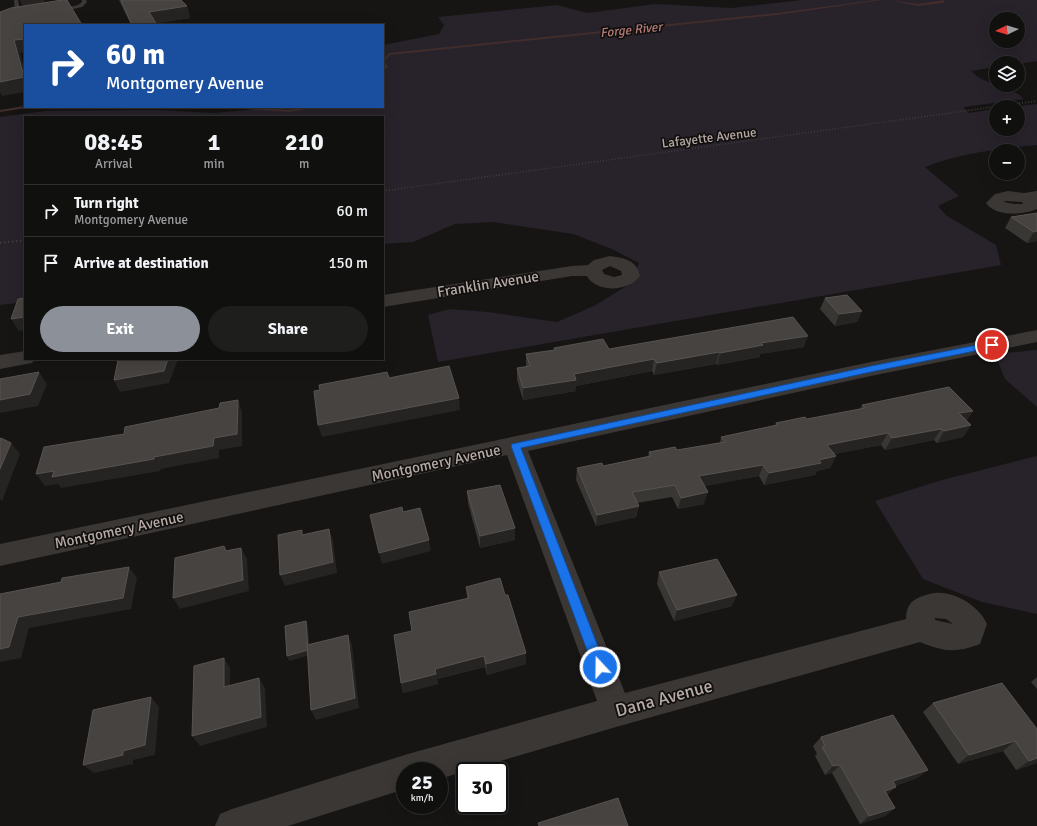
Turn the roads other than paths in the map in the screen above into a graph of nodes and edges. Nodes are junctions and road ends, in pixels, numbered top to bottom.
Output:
1 (16, 0) edge
2 (84, 0) edge
3 (46, 12) edge
4 (23, 15) edge
5 (16, 16) junction
6 (0, 22) edge
7 (593, 270) dead end
8 (384, 301) edge
9 (1037, 336) edge
10 (24, 358) edge
11 (0, 362) edge
12 (515, 446) junction
13 (0, 556) edge
14 (921, 628) dead end
15 (616, 711) junction
16 (439, 762) edge
17 (396, 775) edge
18 (232, 826) edge

1 - 5 lane
2 - 3 lane
4 - 5 lane
5 - 6 lane
7 - 8 street, Franklin Avenue
9 - 12 street, Montgomery Avenue
10 - 11 street
12 - 13 street, Montgomery Avenue
12 - 15 street
14 - 15 street, Dana Avenue
15 - 16 street, Dana Avenue
17 - 18 street

